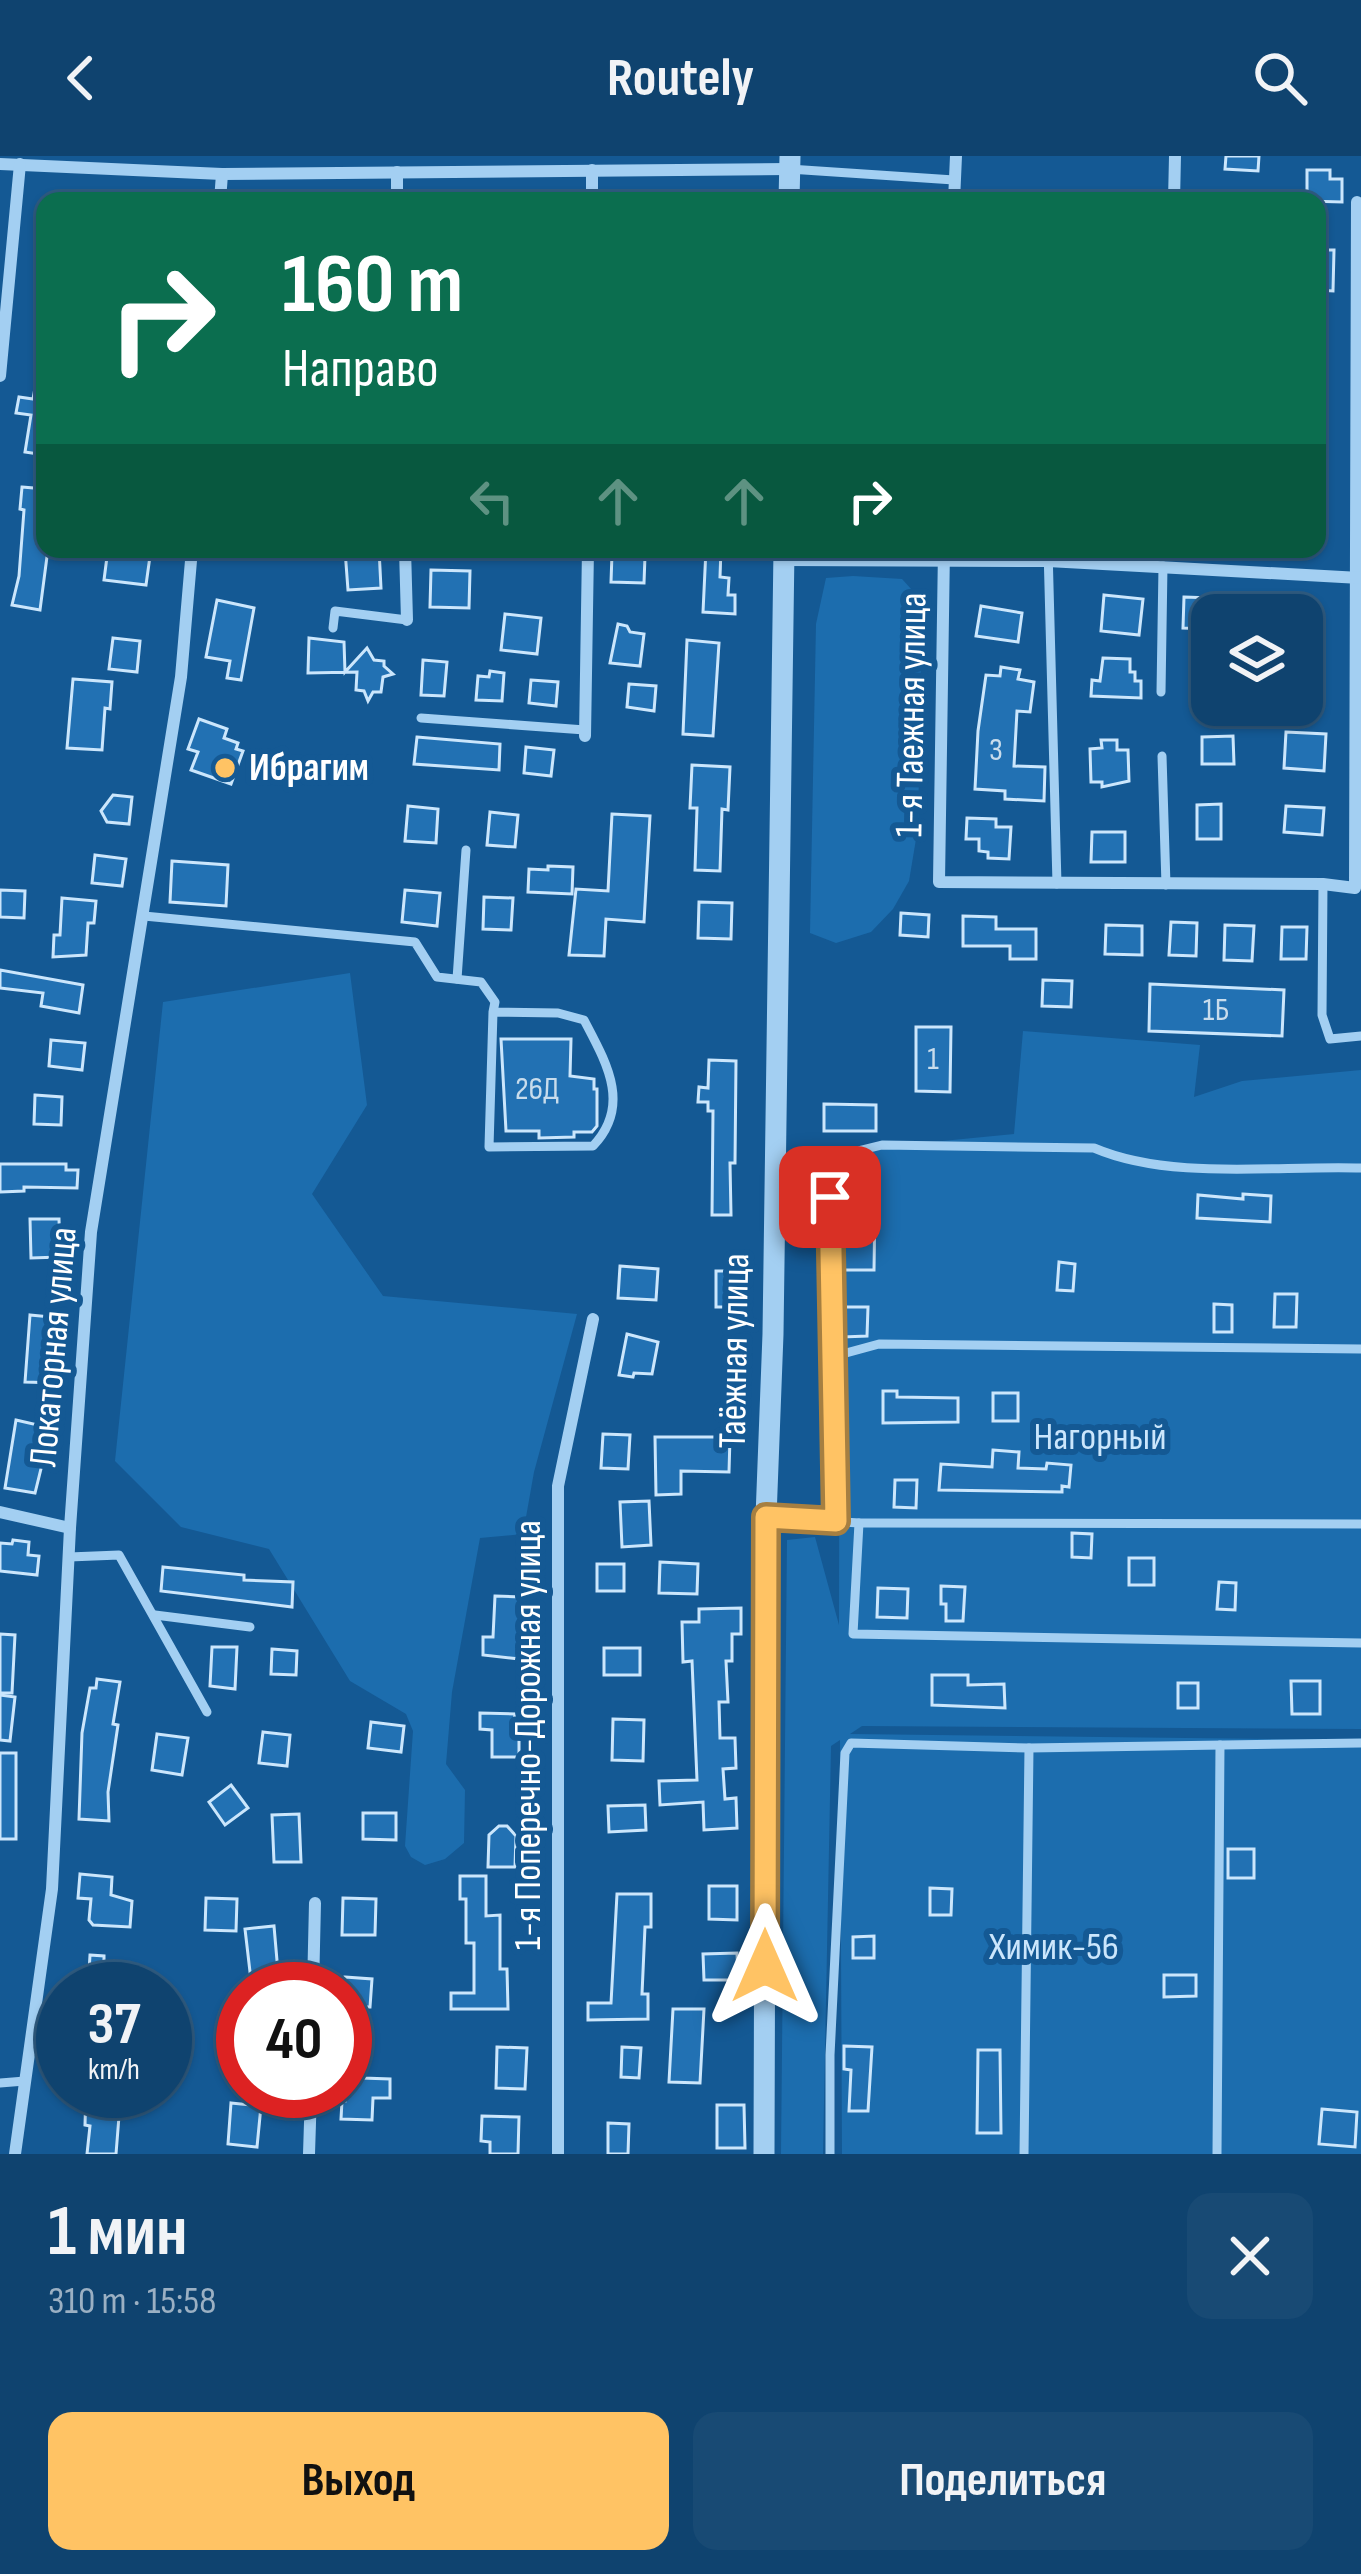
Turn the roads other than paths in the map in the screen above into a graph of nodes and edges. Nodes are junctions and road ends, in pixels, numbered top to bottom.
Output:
1 (267, 156) edge
2 (956, 156) edge
3 (1175, 156) edge
4 (790, 162) edge
5 (0, 164) edge
6 (20, 164) junction
7 (592, 170) junction
8 (397, 172) junction
9 (222, 173) junction
10 (265, 173) junction
11 (954, 180) junction
12 (221, 192) edge
13 (397, 192) edge
14 (592, 192) edge
15 (789, 192) edge
16 (954, 192) edge
17 (1174, 192) edge
18 (1359, 202) edge
19 (0, 376) edge
20 (190, 558) edge
21 (405, 558) edge
22 (588, 558) edge
23 (784, 558) edge
24 (944, 558) edge
25 (1048, 558) edge
26 (1079, 558) edge
27 (1163, 558) edge
28 (1163, 566) junction
29 (1357, 577) edge
30 (406, 620) joint
31 (333, 628) dead end
32 (1161, 692) dead end
33 (421, 718) dead end
34 (585, 733) joint
35 (1162, 756) dead end
36 (466, 850) dead end
37 (1057, 884) junction
38 (1166, 884) junction
39 (1323, 884) junction
40 (144, 916) junction
41 (458, 979) junction
42 (493, 1012) junction
43 (1361, 1036) edge
44 (1361, 1168) edge
45 (593, 1319) dead end
46 (1361, 1349) edge
47 (836, 1356) junction
48 (0, 1512) edge
49 (766, 1517) junction
50 (836, 1521) junction
51 (859, 1523) junction
52 (1361, 1524) edge
53 (70, 1528) junction
54 (69, 1557) junction
55 (155, 1616) junction
56 (250, 1627) dead end
57 (1361, 1643) edge
58 (207, 1712) dead end
59 (1361, 1743) edge
60 (1220, 1745) junction
61 (1029, 1748) junction
62 (315, 1903) dead end
63 (314, 1962) edge
64 (26, 2081) junction
65 (0, 2083) edge
66 (310, 2118) edge
67 (15, 2154) edge
68 (309, 2154) edge
69 (558, 2154) edge
70 (764, 2154) edge
71 (830, 2154) edge
72 (1024, 2154) edge
73 (1217, 2154) edge

1 - 10 street
2 - 11 street
3 - 17 street
4 - 7 street
4 - 11 lane
4 - 15 street
5 - 6 street
6 - 9 street
6 - 19 street
7 - 8 street
7 - 14 street
8 - 10 street
8 - 13 street
9 - 10 street
9 - 12 street
11 - 16 street
18 - 29 street
20 - 40 street, Локаторная улица
21 - 30 street
22 - 34 street
23 - 49 street, Таёжная улица
24 - 37 street, 1-я Таежная улица
25 - 37 lane
26 - 28 street
27 - 28 street
28 - 29 street
28 - 32 lane
29 - 39 street
30 - 31 lane
33 - 34 lane
35 - 38 lane
36 - 41 lane
37 - 38 street
38 - 39 street
39 - 43 lane
40 - 41 lane
40 - 53 street, Локаторная улица
41 - 42 lane
42 - 42 lane
44 - 47 lane
45 - 69 street, 1-я Поперечно-Дорожная улица
46 - 47 lane
47 - 50 lane
48 - 53 street
49 - 50 lane
49 - 70 street, Таёжная улица
50 - 51 lane
51 - 52 lane
51 - 57 lane
53 - 54 street, Локаторная улица
54 - 55 lane
54 - 64 street, Локаторная улица
55 - 56 lane
55 - 58 lane
59 - 60 lane
60 - 61 lane
60 - 73 lane
61 - 71 lane
61 - 72 lane
62 - 63 street
64 - 65 lane
64 - 67 street, Локаторная улица
66 - 68 street

